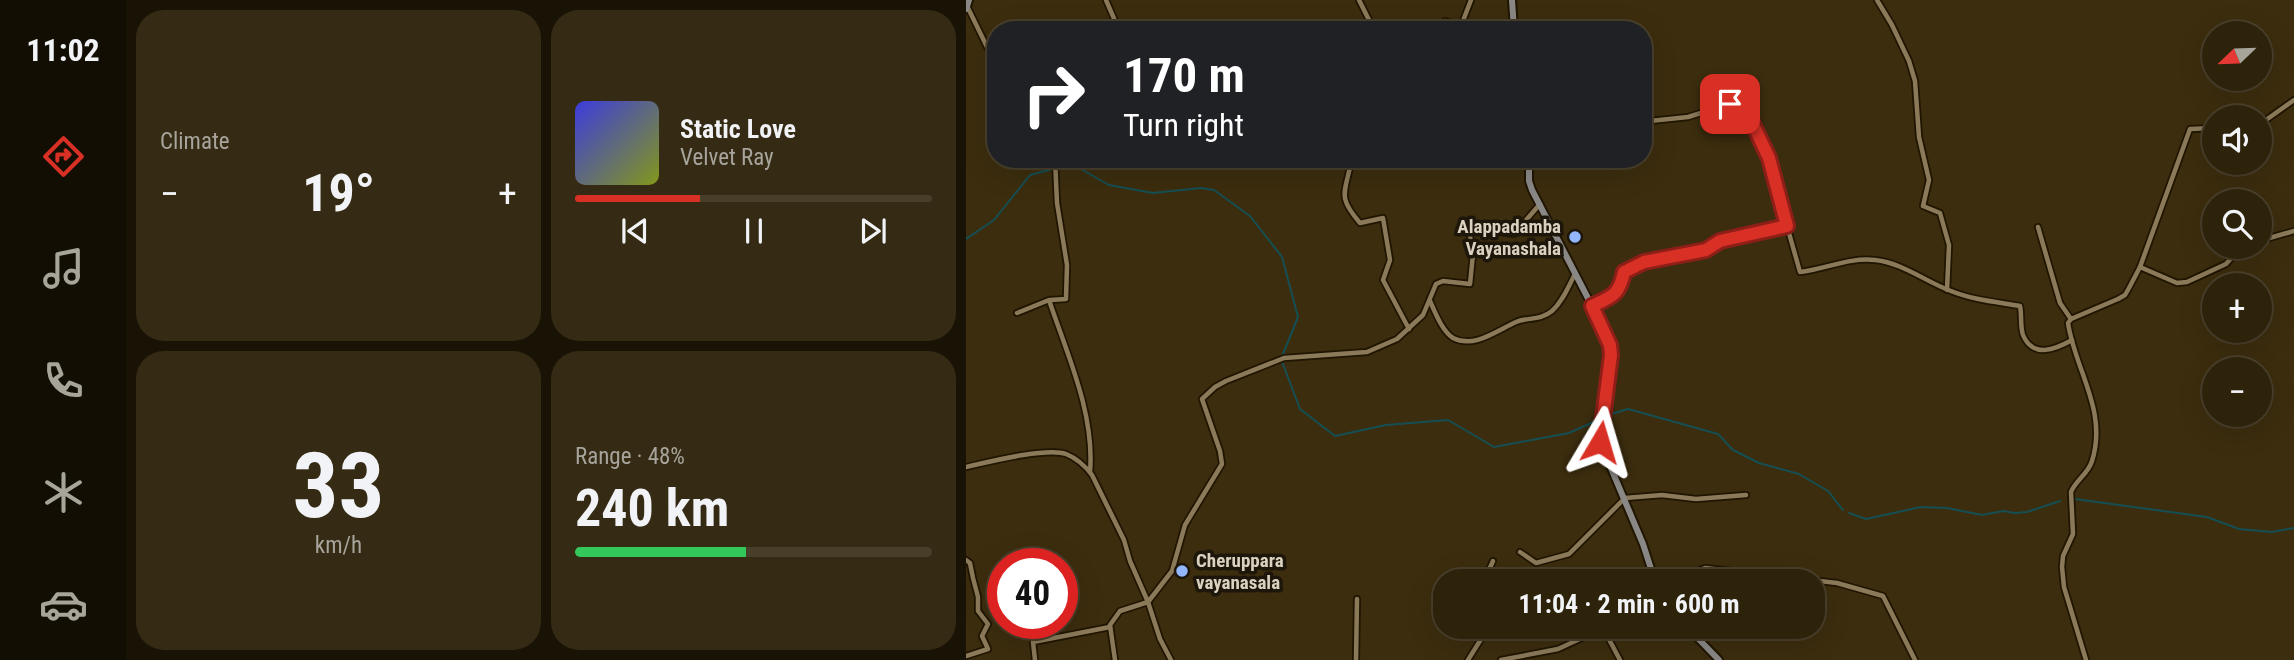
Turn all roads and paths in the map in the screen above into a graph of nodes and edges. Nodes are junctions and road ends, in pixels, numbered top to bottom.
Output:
1 (1106, 0) edge
2 (1359, 0) edge
3 (1471, 0) edge
4 (1513, 0) edge
5 (1877, 0) edge
6 (968, 6) edge
7 (1115, 21) edge
8 (1369, 21) edge
9 (1463, 21) edge
10 (1514, 21) edge
11 (987, 47) edge
12 (2294, 100) edge
13 (2272, 116) edge
14 (1652, 121) edge
15 (2202, 128) edge
16 (1055, 168) edge
17 (1350, 168) edge
18 (1529, 168) edge
19 (1540, 204) junction
20 (1787, 226) junction
21 (2038, 227) dead end
22 (2294, 231) edge
23 (2272, 237) edge
24 (2230, 259) edge
25 (2140, 267) junction
26 (1576, 273) junction
27 (1947, 290) junction
28 (1049, 300) junction
29 (1429, 300) junction
30 (1592, 306) junction
31 (1017, 313) dead end
32 (2071, 319) junction
33 (1409, 328) junction
34 (2072, 340) junction
35 (966, 467) edge
36 (1090, 472) junction
37 (1746, 495) dead end
38 (1625, 498) junction
39 (1520, 552) dead end
40 (966, 560) edge
41 (1493, 561) dead end
42 (1489, 569) edge
43 (1651, 569) edge
44 (1825, 582) edge
45 (1357, 599) dead end
46 (1148, 602) junction
47 (1110, 626) junction
48 (1481, 639) edge
49 (1579, 639) edge
50 (1610, 639) edge
51 (1699, 639) edge
52 (966, 656) edge
53 (1035, 660) edge
54 (1115, 660) edge
55 (1171, 660) edge
56 (1356, 660) edge
57 (1468, 660) edge
58 (1501, 660) edge
59 (1620, 660) edge
60 (1719, 660) edge
61 (1915, 660) edge
62 (2086, 660) edge

1 - 7 street
2 - 8 street
3 - 9 street
4 - 10 street
5 - 27 street
6 - 11 street
12 - 13 street
14 - 20 street
15 - 25 street
16 - 28 street
17 - 33 street
18 - 19 street
19 - 26 street
19 - 29 street
20 - 27 street
20 - 30 street
21 - 32 street
22 - 23 street
24 - 25 street
25 - 32 street
26 - 29 street
26 - 30 street
27 - 34 street
28 - 31 street
28 - 36 street
29 - 33 street
30 - 38 street
32 - 34 street
33 - 46 street
34 - 62 street
35 - 36 street
36 - 46 street
37 - 38 street
38 - 39 street
38 - 43 street
40 - 52 street
41 - 42 street
44 - 61 street
45 - 56 street
46 - 47 street
46 - 55 street
47 - 53 street
47 - 54 street
48 - 57 street
49 - 58 street
50 - 59 street
51 - 60 street

